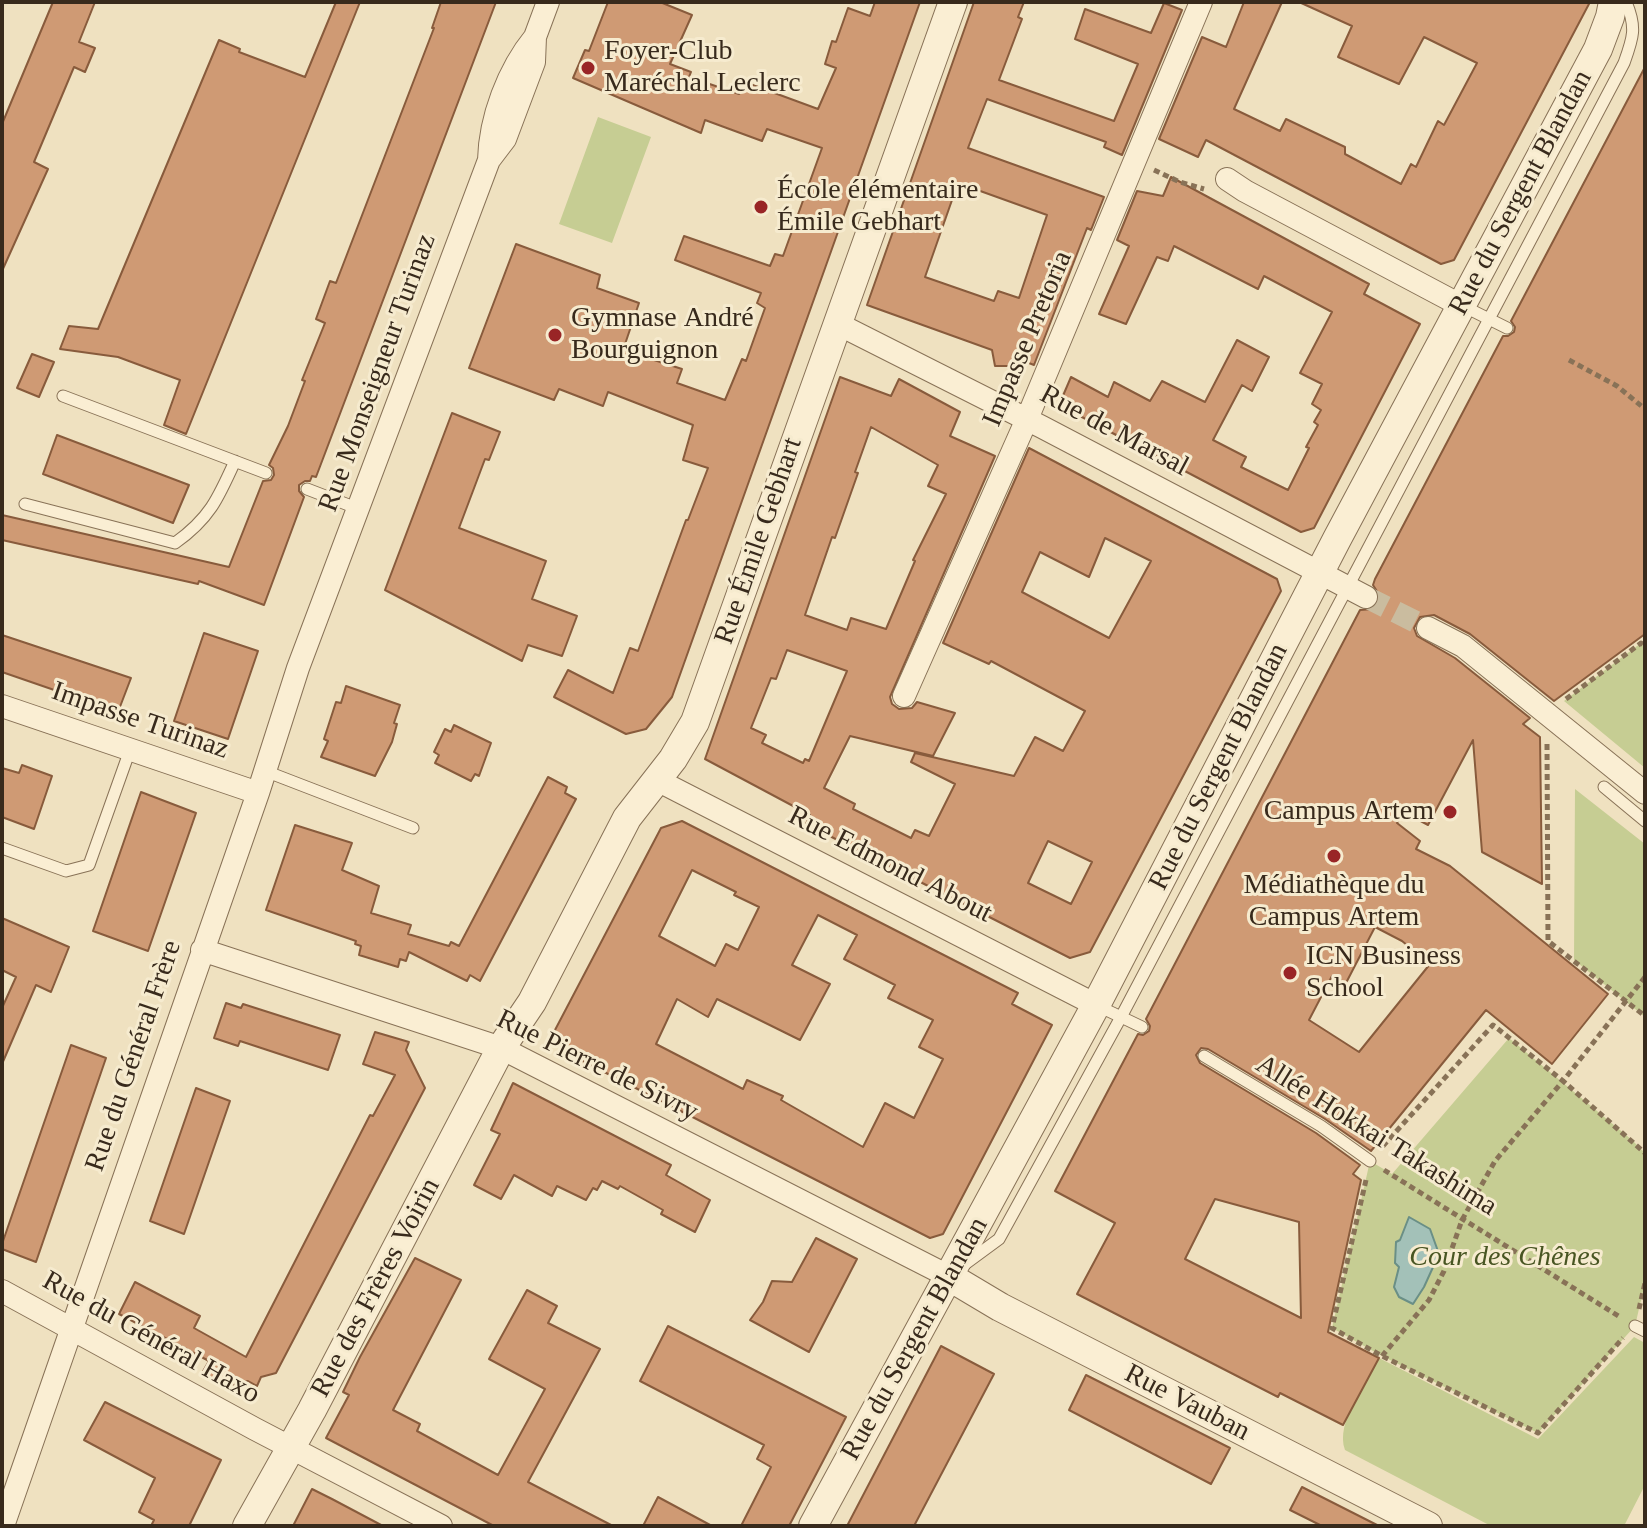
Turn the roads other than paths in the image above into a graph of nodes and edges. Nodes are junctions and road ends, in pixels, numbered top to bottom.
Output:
1 (548, 2) edge
2 (953, 2) edge
3 (1201, 2) edge
4 (1613, 2) edge
5 (1626, 2) edge
6 (1227, 179) road end
7 (1460, 305) junction
8 (1488, 320) junction
9 (836, 323) junction
10 (1507, 328) dead end
11 (63, 396) dead end
12 (1027, 419) junction
13 (235, 461) junction
14 (266, 473) dead end
15 (307, 489) dead end
16 (25, 504) dead end
17 (359, 509) junction
18 (1320, 573) junction
19 (1357, 593) junction
20 (323, 607) joint
21 (1428, 628) tunnel mouth
22 (904, 696) dead end
23 (2, 706) edge
24 (130, 750) junction
25 (265, 771) junction
26 (657, 780) junction
27 (1604, 787) dead end
28 (258, 793) junction
29 (1645, 793) edge
30 (1645, 821) edge
31 (413, 828) dead end
32 (2, 848) edge
33 (202, 950) junction
34 (1096, 1005) junction
35 (1121, 1017) junction
36 (1142, 1027) dead end
37 (501, 1048) junction
38 (1204, 1056) dead end
39 (1370, 1161) road end
40 (948, 1276) junction
41 (2, 1291) edge
42 (71, 1328) junction
43 (291, 1447) junction
44 (3, 1526) edge
45 (247, 1526) edge
46 (441, 1526) edge
47 (813, 1526) edge
48 (1428, 1526) edge

1 - 17 street, Rue Monseigneur Turinaz
2 - 9 street, Rue Émile Gebhart
3 - 12 street, Impasse Pretoria
4 - 7 street, Rue du Sergent Blandan
5 - 8 lane
6 - 7 street
7 - 8 lane
7 - 18 street, Rue du Sergent Blandan
8 - 10 lane
8 - 19 lane
9 - 12 street, Rue de Marsal
9 - 26 street, Rue Émile Gebhart
11 - 13 lane
12 - 18 street, Rue de Marsal
12 - 22 street, Impasse Pretoria
13 - 14 lane
13 - 16 lane
15 - 17 lane
17 - 20 street, Rue Monseigneur Turinaz
18 - 19 street, Rue de Marsal
18 - 34 street, Rue du Sergent Blandan
19 - 35 lane
20 - 25 street, Rue du Général Frère
21 - 29 street
23 - 24 street, Impasse Turinaz
24 - 28 street, Impasse Turinaz
24 - 32 lane
25 - 28 street, Rue du Général Frère
25 - 31 lane
26 - 34 street, Rue Edmond About
26 - 37 street, Rue Émile Gebhart
27 - 30 lane
28 - 33 street, Rue du Général Frère
33 - 37 street, Rue Pierre de Sivry
33 - 42 street, Rue du Général Frère
34 - 35 lane
34 - 40 street, Rue du Sergent Blandan
35 - 36 lane
35 - 40 lane
37 - 40 street, Rue Pierre de Sivry
37 - 43 street, Rue des Frères Voirin
38 - 39 lane, Allée Hokkai Takashima
40 - 47 street, Rue du Sergent Blandan
40 - 48 street, Rue Vauban
41 - 42 street, Rue du Général Haxo
42 - 43 street, Rue du Général Haxo
42 - 44 street, Rue du Général Frère
43 - 45 street, Rue des Frères Voirin
43 - 46 street, Rue du Général Haxo

